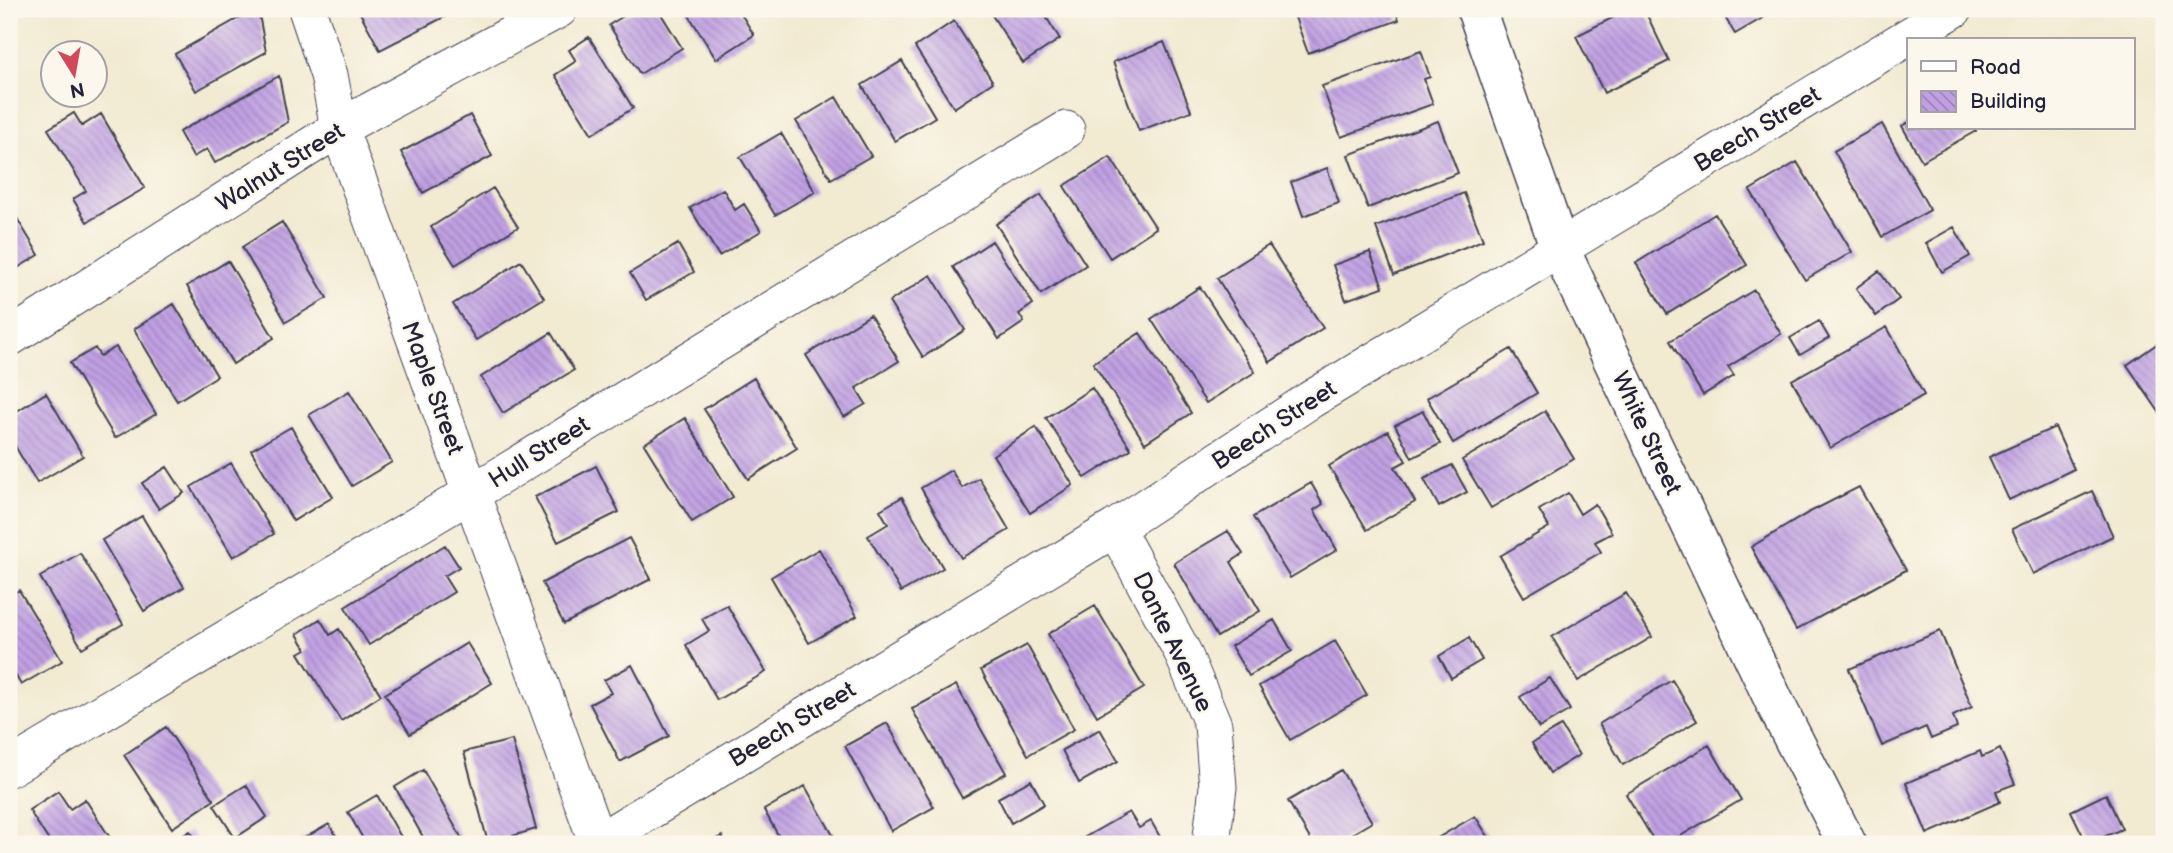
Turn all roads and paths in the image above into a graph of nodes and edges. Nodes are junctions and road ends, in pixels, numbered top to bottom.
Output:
1 (307, 9) edge
2 (559, 9) edge
3 (1476, 9) edge
4 (1954, 9) edge
5 (339, 128) junction
6 (1066, 130) dead end
7 (1560, 249) junction
8 (9, 338) edge
9 (471, 494) junction
10 (1115, 528) junction
11 (9, 768) edge
12 (597, 844) edge
13 (1211, 844) edge
14 (1847, 844) edge

1 - 5 street, Maple Street
2 - 5 street, Walnut Street
3 - 7 street, White Street
4 - 7 street, Beech Street
5 - 8 street, Walnut Street
5 - 9 street, Maple Street
6 - 9 street, Hull Street
7 - 10 street, Beech Street
7 - 14 street, White Street
9 - 11 street, Hull Street
9 - 12 street, Maple Street
10 - 12 street, Beech Street
10 - 13 street, Dante Avenue

